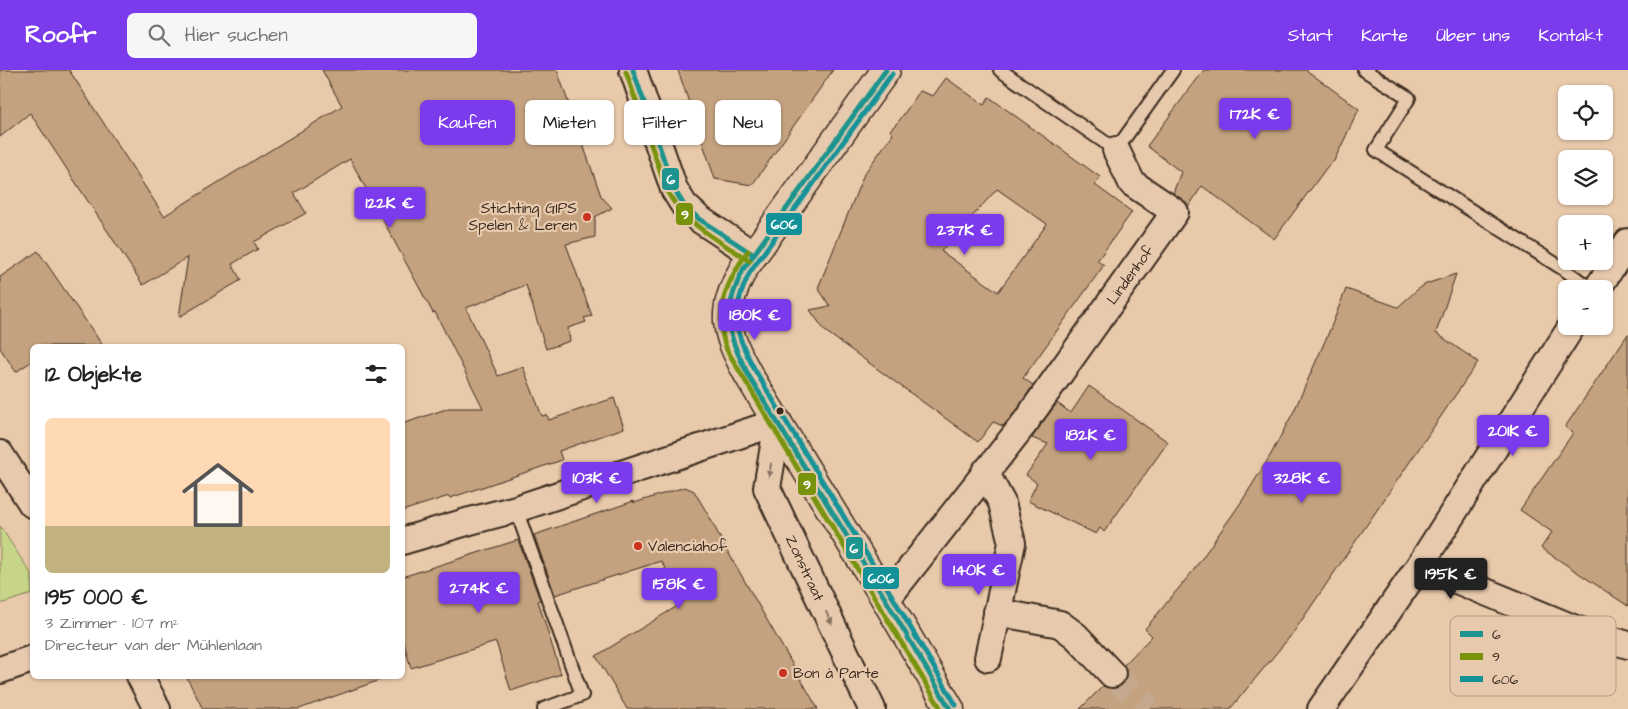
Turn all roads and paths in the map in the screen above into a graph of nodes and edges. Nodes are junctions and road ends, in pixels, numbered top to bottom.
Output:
1 (633, 70) edge
2 (886, 70) edge
3 (1000, 70) edge
4 (1172, 70) edge
5 (1364, 70) edge
6 (1116, 150) junction
7 (1628, 242) edge
8 (754, 255) junction
9 (1579, 280) edge
10 (1602, 280) edge
11 (1566, 335) edge
12 (778, 422) junction
13 (0, 454) edge
14 (985, 472) junction
15 (30, 501) edge
16 (516, 509) junction
17 (405, 540) edge
18 (1420, 565) junction
19 (886, 600) junction
20 (997, 612) junction
21 (1544, 616) edge
22 (1616, 641) edge
23 (1628, 645) edge
24 (988, 658) dead end
25 (30, 660) edge
26 (0, 670) edge
27 (1112, 674) tunnel mouth
28 (142, 679) edge
29 (157, 709) edge
30 (544, 709) edge
31 (872, 709) edge
32 (950, 709) edge
33 (1321, 709) edge

1 - 8 street
2 - 8 street
3 - 6 lane
4 - 6 lane
5 - 9 lane
6 - 14 street, Lindenhof
7 - 10 street
8 - 12 street
11 - 18 street
12 - 16 street
12 - 19 street
12 -> 31 street, Zonstraat
13 - 15 street
14 - 19 street, Lindenhof
14 - 20 street
16 - 17 street
16 - 30 lane
18 - 21 street
18 - 33 street
19 - 32 street
20 - 24 street
20 - 27 street
22 - 23 street
25 - 26 street
28 - 29 street

